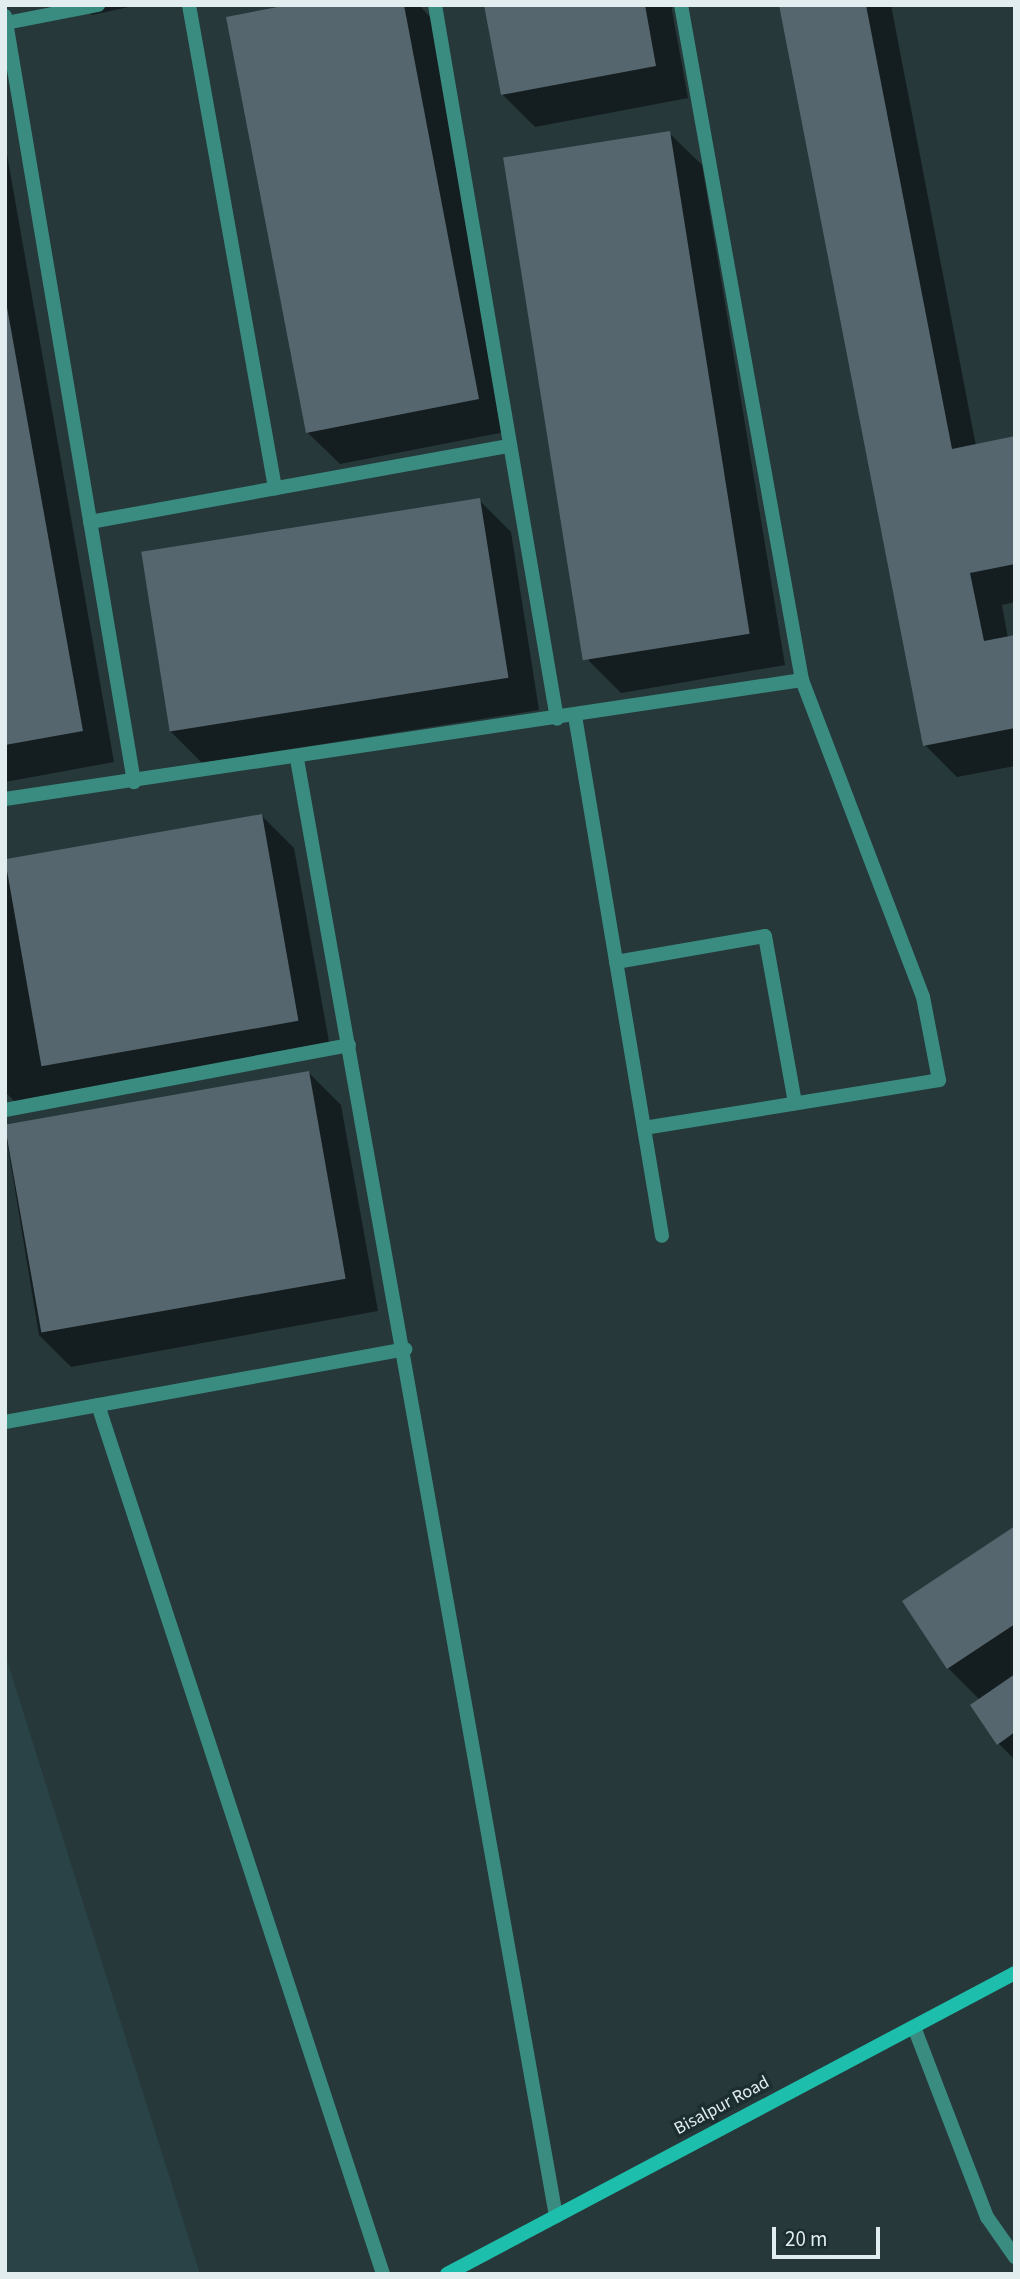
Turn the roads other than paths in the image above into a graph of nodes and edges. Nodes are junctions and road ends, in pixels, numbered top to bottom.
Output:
1 (98, 5) edge
2 (189, 5) edge
3 (435, 5) edge
4 (681, 5) edge
5 (6, 19) edge
6 (510, 446) junction
7 (275, 488) junction
8 (90, 522) junction
9 (802, 680) junction
10 (575, 716) junction
11 (557, 719) junction
12 (297, 759) junction
13 (134, 782) junction
14 (5, 799) edge
15 (616, 962) junction
16 (349, 1045) junction
17 (795, 1103) junction
18 (5, 1110) edge
19 (643, 1128) junction
20 (662, 1236) dead end
21 (405, 1349) junction
22 (98, 1405) junction
23 (5, 1422) edge
24 (1015, 1973) edge
25 (914, 2027) junction
26 (556, 2216) junction
27 (1015, 2257) edge
28 (383, 2274) edge
29 (447, 2274) edge

1 - 5 street
2 - 7 street
3 - 6 street
4 - 9 street
5 - 8 street
6 - 7 street
6 - 11 street
7 - 8 street
8 - 13 street
9 - 10 street
9 - 17 street
10 - 11 street
10 - 15 street
11 - 12 street
12 - 13 street
12 - 16 street
13 - 14 street
15 - 17 street
15 - 19 street
16 - 18 street
16 - 21 street
17 - 19 street
19 - 20 street
21 - 22 street
21 - 26 street
22 - 23 street
22 - 28 street
24 - 25 main road, Bisalpur Road
25 - 26 main road, Bisalpur Road
25 - 27 street
26 - 29 main road, Bisalpur Road

